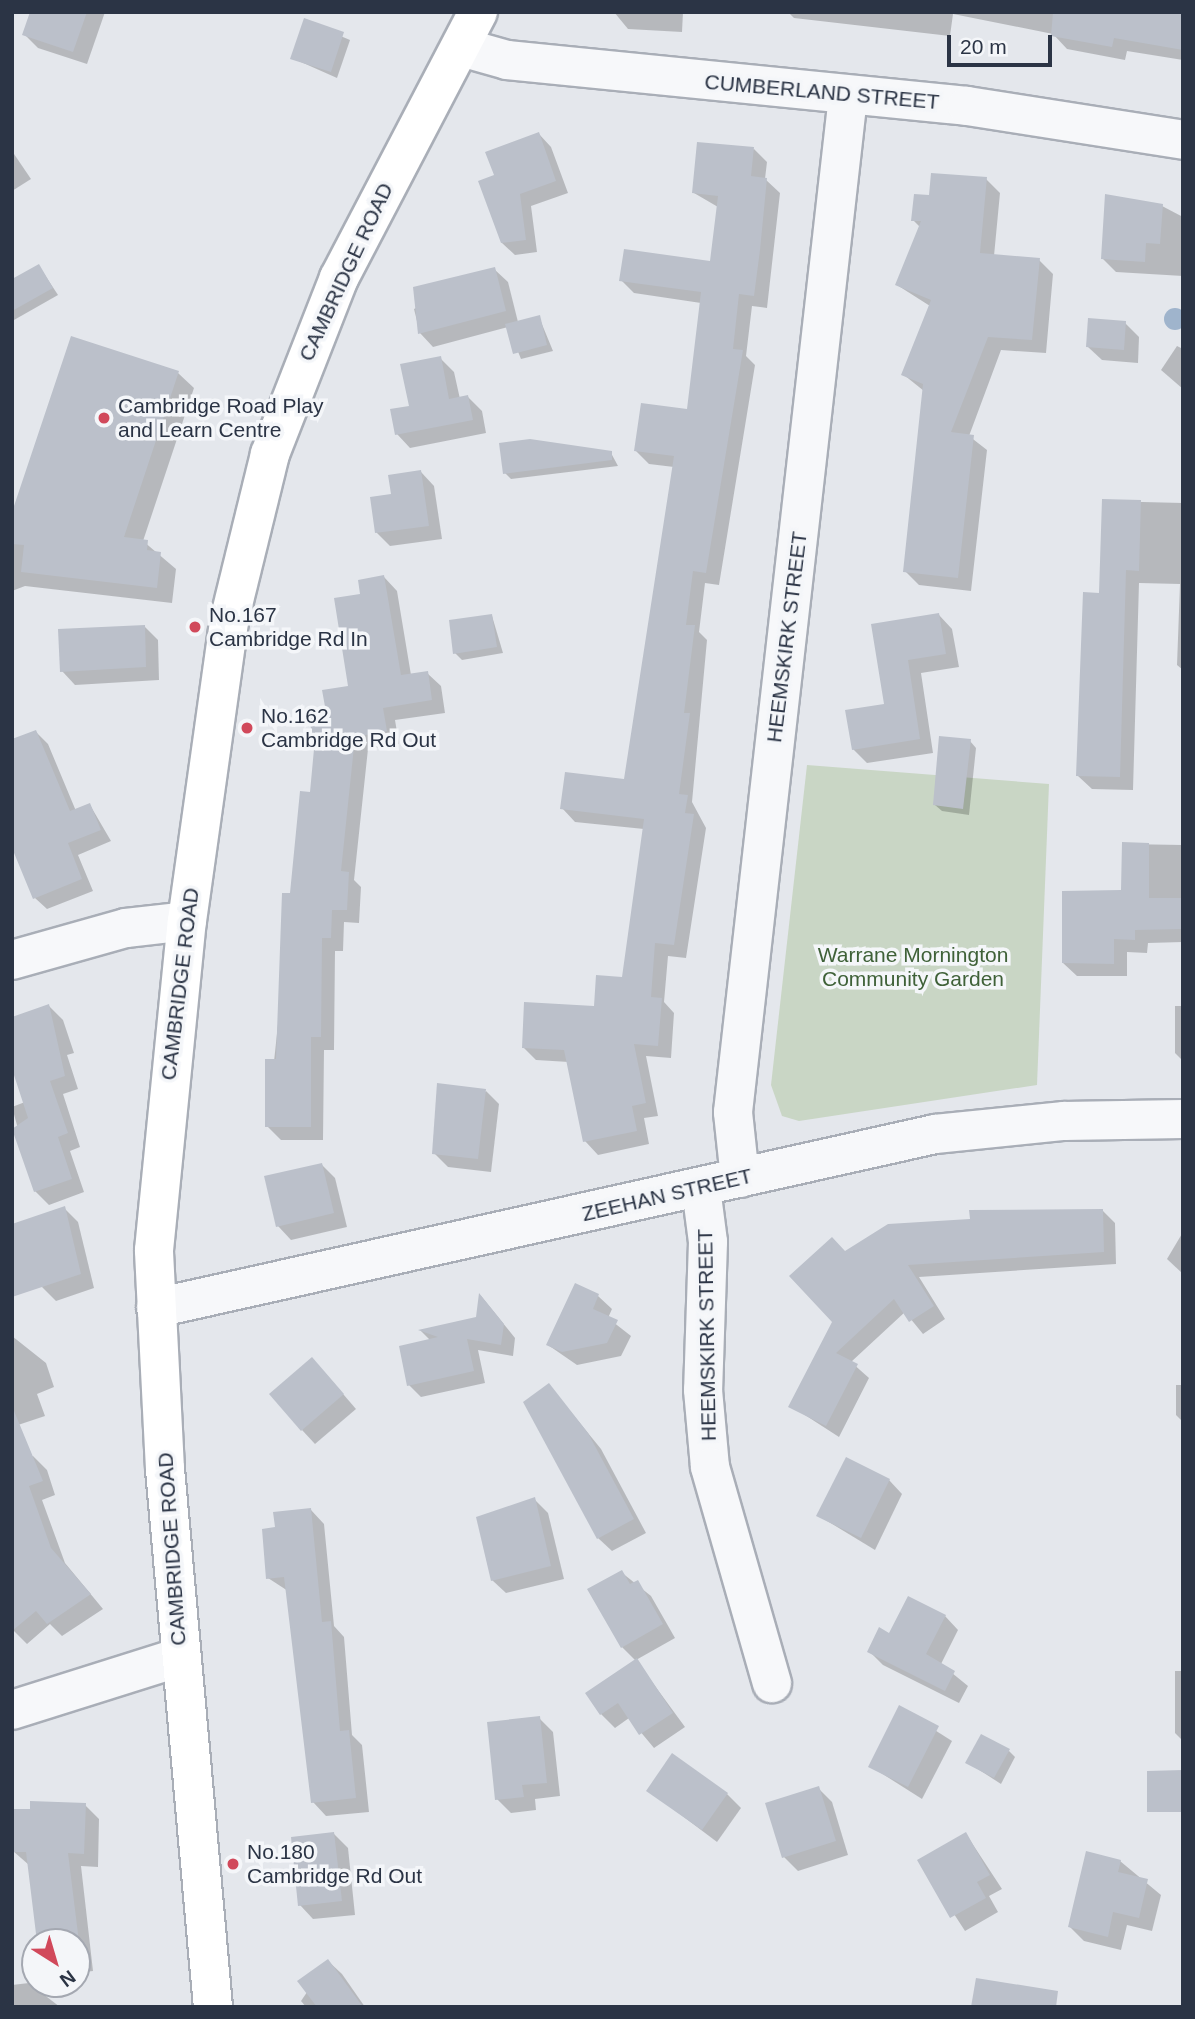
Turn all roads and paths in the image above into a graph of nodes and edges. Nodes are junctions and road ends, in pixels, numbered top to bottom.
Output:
1 (478, 12) edge
2 (461, 47) junction
3 (849, 96) junction
4 (1183, 140) edge
5 (187, 922) junction
6 (12, 960) edge
7 (1183, 1119) edge
8 (740, 1178) junction
9 (701, 1188) junction
10 (156, 1308) junction
11 (180, 1657) junction
12 (772, 1683) dead end
13 (12, 1710) edge
14 (213, 2007) edge

1 - 2 main road, CAMBRIDGE ROAD
2 - 3 street, CUMBERLAND STREET
2 - 5 main road, CAMBRIDGE ROAD
3 - 4 street, CUMBERLAND STREET
3 - 8 street, HEEMSKIRK STREET
5 - 6 street
5 - 10 main road, CAMBRIDGE ROAD
7 - 8 street, ZEEHAN STREET
8 - 9 street, ZEEHAN STREET
9 - 10 street, ZEEHAN STREET
9 - 12 street, HEEMSKIRK STREET
10 - 11 main road, CAMBRIDGE ROAD
11 - 13 street
11 - 14 main road, CAMBRIDGE ROAD

